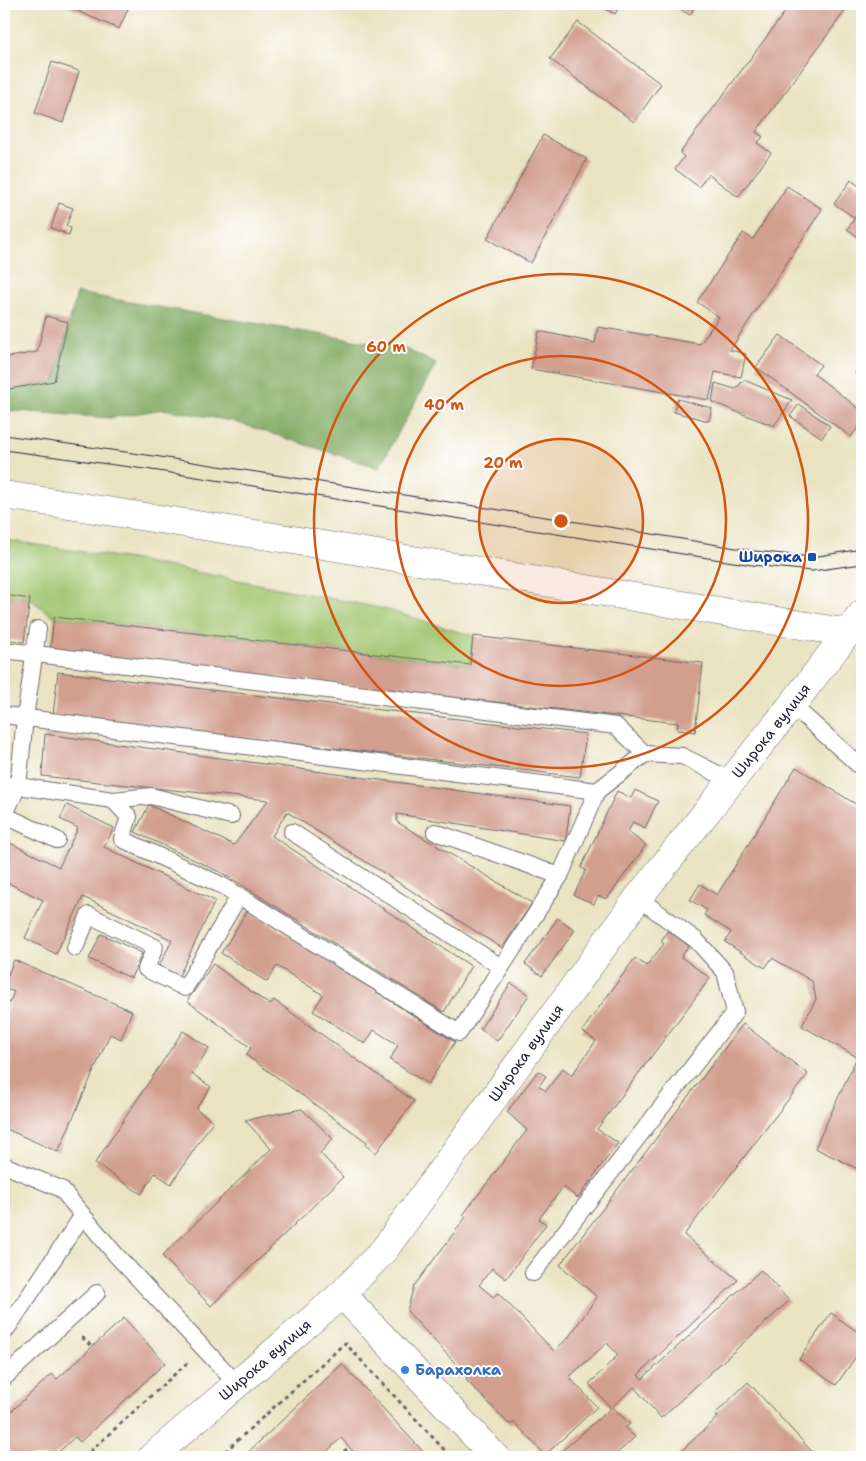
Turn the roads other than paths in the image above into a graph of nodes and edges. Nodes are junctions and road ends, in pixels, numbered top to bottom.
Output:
1 (4, 495) edge
2 (855, 623) edge
3 (38, 629) dead end
4 (4, 650) edge
5 (33, 654) junction
6 (792, 705) junction
7 (4, 715) edge
8 (25, 718) junction
9 (645, 754) junction
10 (862, 768) edge
11 (732, 781) junction
12 (11, 785) edge
13 (597, 790) junction
14 (113, 800) junction
15 (4, 815) edge
16 (231, 816) dead end
17 (292, 832) dead end
18 (435, 832) dead end
19 (57, 840) dead end
20 (560, 876) junction
21 (239, 896) junction
22 (638, 898) junction
23 (75, 948) dead end
24 (501, 967) junction
25 (4, 1165) edge
26 (83, 1215) junction
27 (533, 1273) dead end
28 (97, 1293) dead end
29 (342, 1294) junction
30 (4, 1333) edge
31 (4, 1378) edge
32 (237, 1384) junction
33 (152, 1457) edge
34 (495, 1457) edge

1 - 2 street
2 - 6 street, Широка вулиця
3 - 5 lane
4 - 5 lane
5 - 8 lane
5 - 9 lane
6 - 10 lane
6 - 11 street, Широка вулиця
7 - 8 lane
8 - 12 lane
8 - 13 lane
9 - 11 lane
9 - 13 lane
11 - 22 street, Широка вулиця
12 - 14 lane
12 - 15 lane
13 - 20 lane
14 - 16 lane
14 - 21 lane
15 - 19 lane
17 - 24 lane
18 - 20 lane
20 - 24 lane
21 - 23 lane
21 - 24 lane
22 - 27 lane
22 - 29 street, Широка вулиця
25 - 26 lane
26 - 30 lane
26 - 32 lane
28 - 31 lane
29 - 32 street, Широка вулиця
29 - 34 street
32 - 33 street, Широка вулиця

